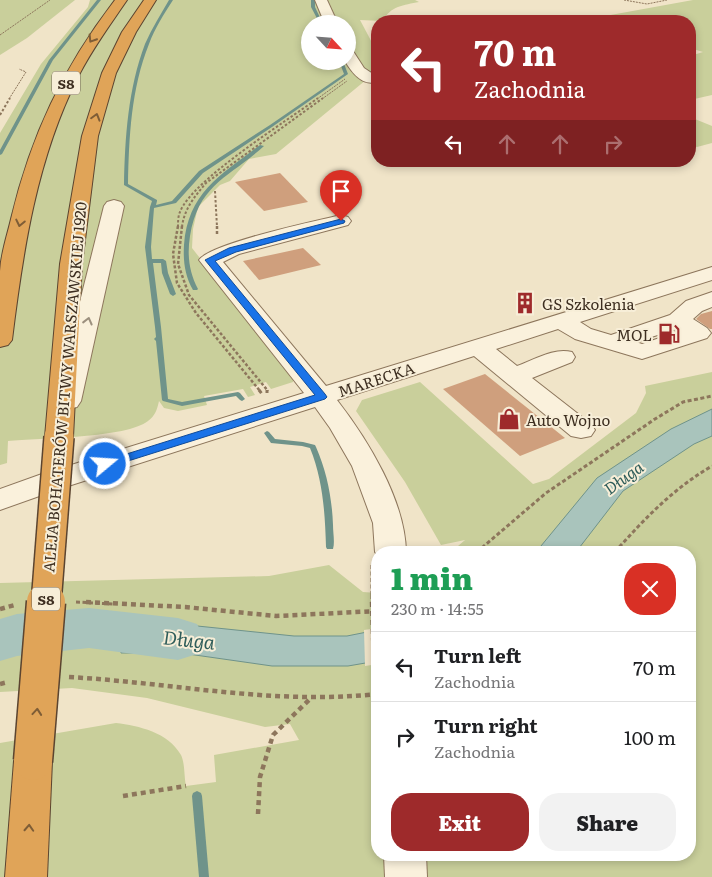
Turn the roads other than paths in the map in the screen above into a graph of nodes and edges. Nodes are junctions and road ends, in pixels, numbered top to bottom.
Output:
1 (121, 0) edge
2 (150, 0) edge
3 (321, 0) edge
4 (328, 15) edge
5 (356, 65) edge
6 (371, 79) dead end
7 (114, 206) dead end
8 (341, 221) dead end
9 (709, 277) edge
10 (712, 299) edge
11 (678, 320) junction
12 (557, 322) junction
13 (0, 340) edge
14 (708, 340) edge
15 (610, 343) junction
16 (478, 347) junction
17 (563, 358) dead end
18 (513, 376) junction
19 (321, 397) junction
20 (582, 430) dead end
21 (59, 436) junction
22 (0, 500) edge
23 (390, 546) edge
24 (405, 861) edge
25 (26, 877) edge
26 (406, 877) edge

1 -> 13 highway, S8
21 -> 2 highway, ALEJA BOHATERÓW BITWY WARSZAWSKIEJ 1920 / S8
3 - 4 street
5 - 6 street
21 -> 7 street
8 - 19 street
9 - 12 street, MARECKA
10 - 11 street
11 - 14 street
11 - 15 street
12 - 15 street
12 - 16 street, MARECKA
14 - 15 street
16 - 18 street
16 - 19 street, MARECKA
17 - 18 street
18 - 20 street
19 - 22 street, MARECKA
19 - 23 street
25 -> 21 highway, ALEJA BOHATERÓW BITWY WARSZAWSKIEJ 1920 / S8, bridge
24 - 26 street

